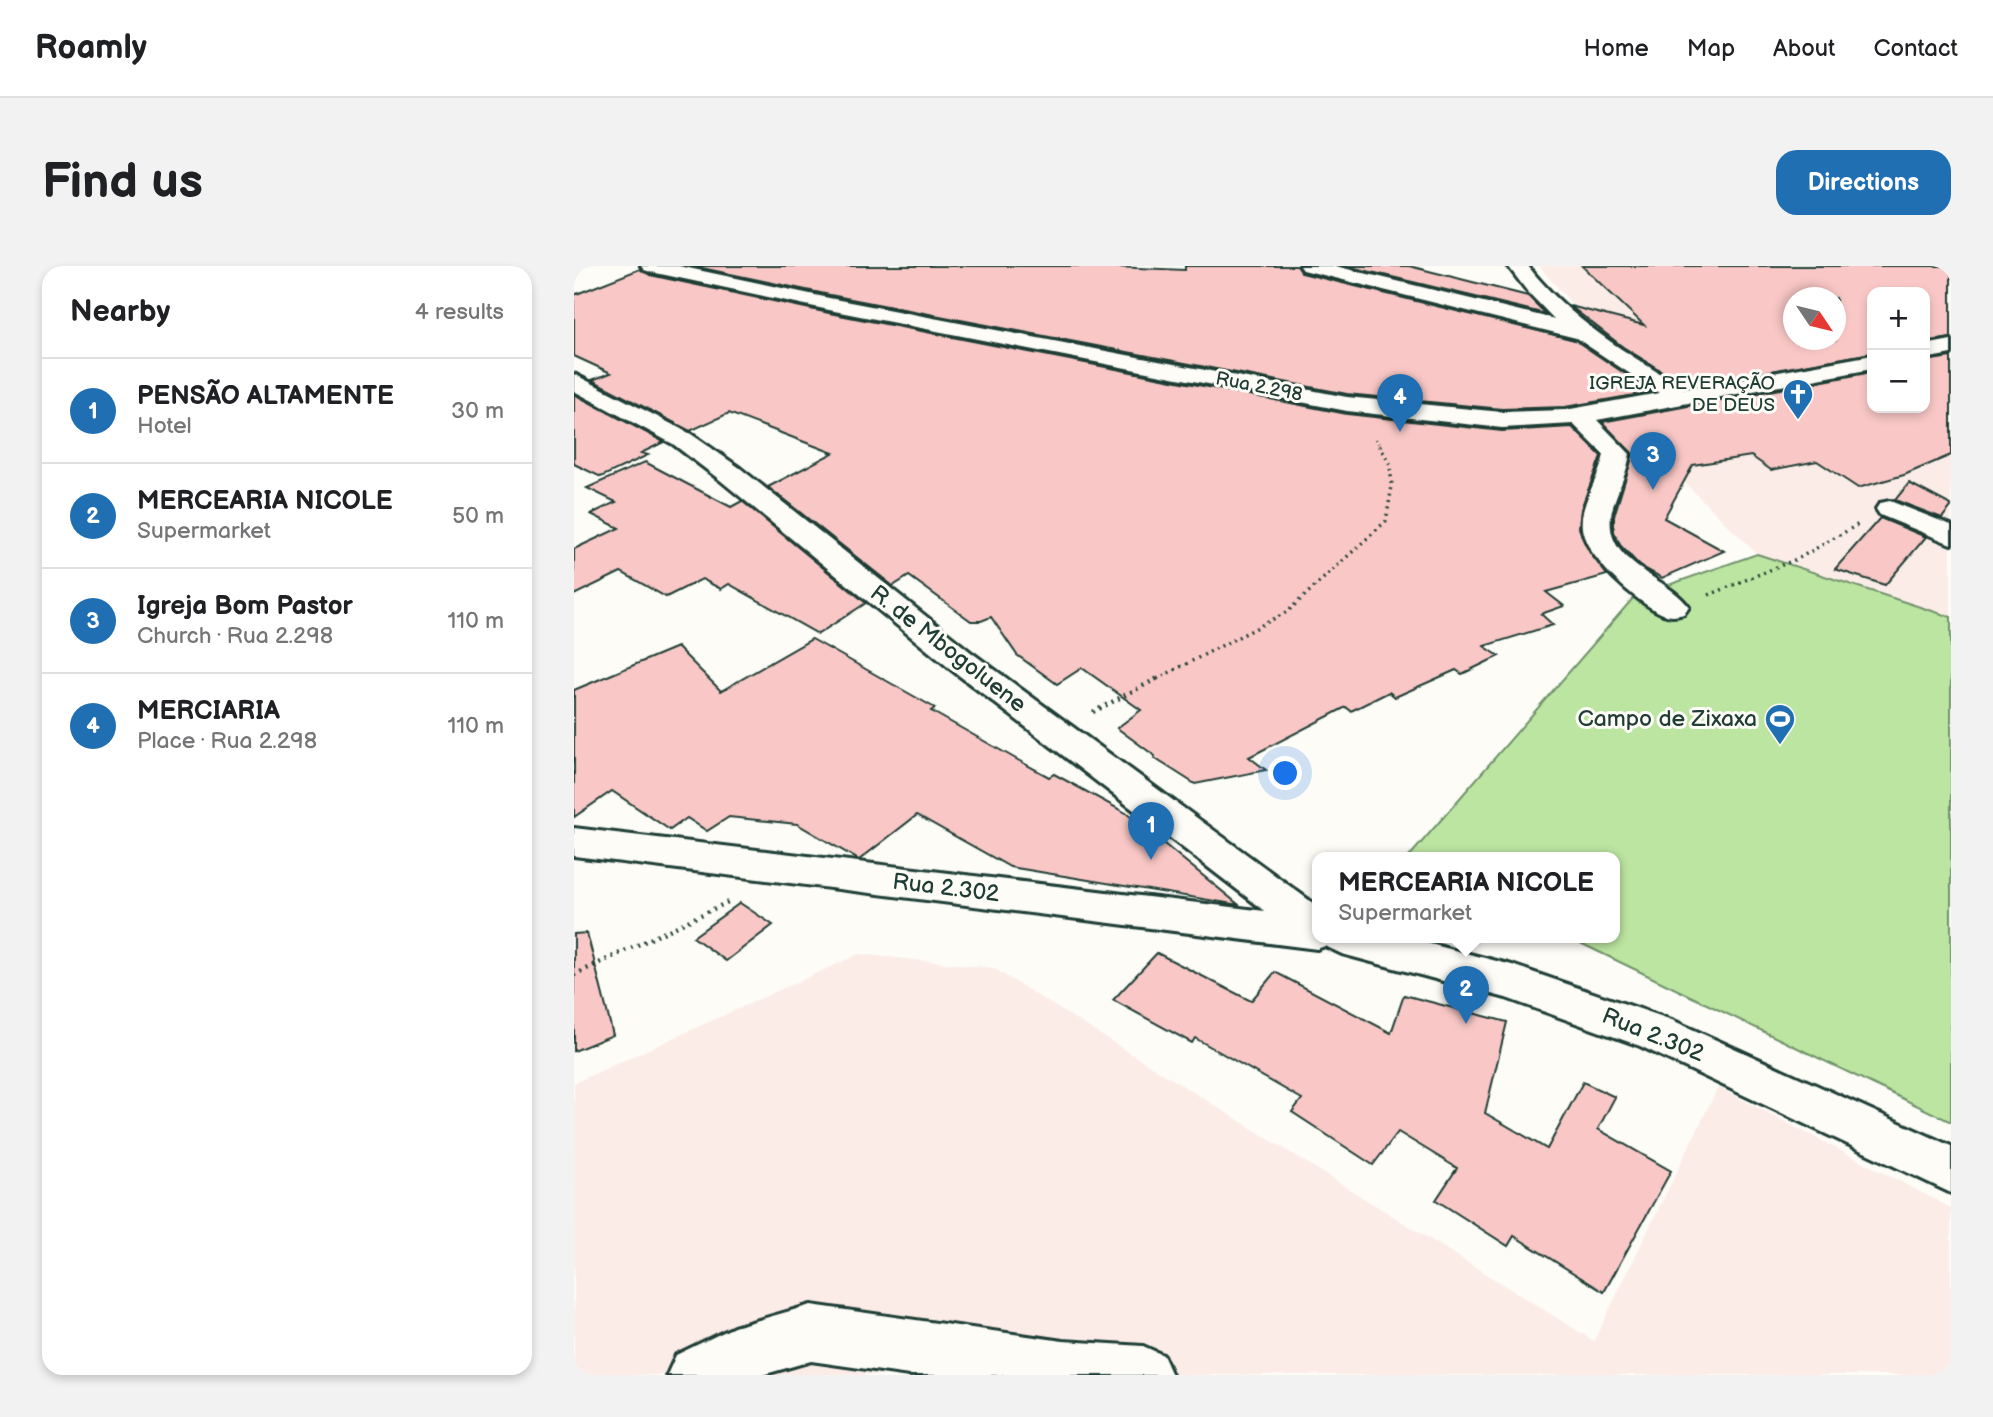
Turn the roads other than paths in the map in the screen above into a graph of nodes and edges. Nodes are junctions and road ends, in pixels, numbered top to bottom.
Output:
1 (651, 266) edge
2 (1310, 266) edge
3 (1518, 266) edge
4 (682, 269) edge
5 (1579, 332) junction
6 (1951, 347) edge
7 (1930, 351) edge
8 (1867, 363) edge
9 (574, 380) edge
10 (1682, 397) junction
11 (1579, 416) junction
12 (1890, 509) road end
13 (1951, 535) edge
14 (1672, 606) road end
15 (574, 842) edge
16 (1312, 926) edge
17 (1312, 929) edge
18 (1361, 943) edge
19 (1951, 1170) edge
20 (1062, 1372) edge
21 (696, 1375) edge
22 (1143, 1375) edge

1 - 4 street, Rua 2.298
2 - 5 street
3 - 5 street
4 - 11 street, Rua 2.298
5 - 10 street
6 - 7 street
8 - 10 street, Rua 2.298
9 - 16 street, R. de Mbogoluene
10 - 11 street, Rua 2.298
11 - 14 street
12 - 13 street
15 - 17 street, Rua 2.302
18 - 19 street, Rua 2.302
20 - 21 street
20 - 22 street

